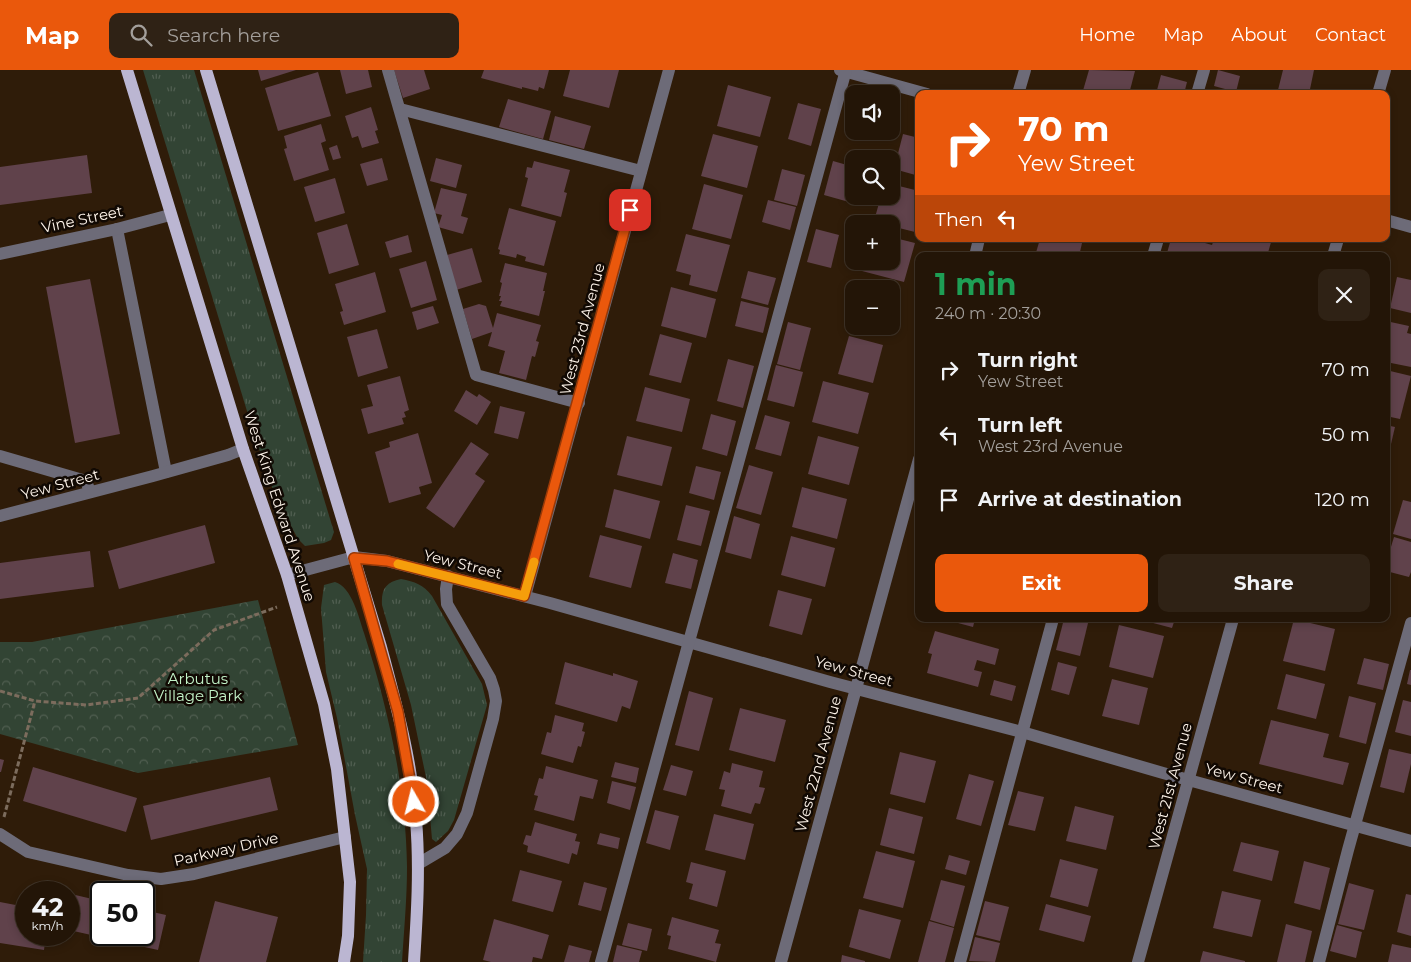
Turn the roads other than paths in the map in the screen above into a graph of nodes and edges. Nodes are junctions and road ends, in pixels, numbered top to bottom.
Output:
1 (127, 70) edge
2 (206, 70) edge
3 (388, 70) edge
4 (668, 70) edge
5 (844, 70) edge
6 (1025, 70) edge
7 (1204, 70) edge
8 (1385, 70) edge
9 (1019, 90) edge
10 (1198, 90) edge
11 (1379, 90) edge
12 (915, 91) edge
13 (400, 109) junction
14 (641, 171) junction
15 (170, 215) junction
16 (1390, 221) edge
17 (1411, 227) edge
18 (117, 229) junction
19 (0, 254) edge
20 (579, 403) junction
21 (243, 449) junction
22 (0, 456) edge
23 (166, 472) junction
24 (915, 473) edge
25 (90, 492) junction
26 (0, 516) edge
27 (354, 558) junction
28 (287, 575) junction
29 (448, 576) junction
30 (524, 596) junction
31 (1052, 622) edge
32 (1232, 622) edge
33 (1411, 623) edge
34 (689, 642) junction
35 (855, 688) junction
36 (1022, 732) junction
37 (1188, 780) junction
38 (1355, 825) junction
39 (1, 828) edge
40 (345, 837) junction
41 (1411, 841) edge
42 (418, 864) junction
43 (344, 962) edge
44 (414, 962) edge
45 (601, 962) edge
46 (781, 962) edge
47 (960, 962) edge
48 (1138, 962) edge
49 (1319, 962) edge

1 - 15 main road, West King Edward Avenue
2 - 27 main road
3 - 13 street
4 - 14 street, West 23rd Avenue
5 - 12 street
5 - 34 street
6 - 9 street
7 - 10 street
8 - 11 street
13 - 14 street
13 - 20 street
14 - 20 street, West 23rd Avenue
15 - 18 street, Vine Street
15 - 21 main road, West King Edward Avenue
16 - 17 street
18 - 19 street, Vine Street
18 - 23 street
20 - 30 street, West 23rd Avenue
21 - 23 street, Yew Street
21 - 28 main road, West King Edward Avenue
22 - 25 street
23 - 25 street, Yew Street
24 - 35 street, West 22nd Avenue
25 - 26 street, Yew Street
27 - 28 street, Yew Street
27 - 29 street, Yew Street
27 - 42 main road
28 - 40 main road, West King Edward Avenue
29 - 30 street, Yew Street
29 - 42 street
30 - 34 street, Yew Street
31 - 36 street
32 - 37 street, West 21st Avenue
33 - 38 street
34 - 35 street, Yew Street
34 - 45 street
35 - 36 street, Yew Street
35 - 46 street, West 22nd Avenue
36 - 37 street, Yew Street
36 - 47 street
37 - 38 street, Yew Street
37 - 48 street, West 21st Avenue
38 - 41 street, Yew Street
38 - 49 street
39 - 40 street, Parkway Drive
40 - 43 main road, West King Edward Avenue
42 - 44 main road

